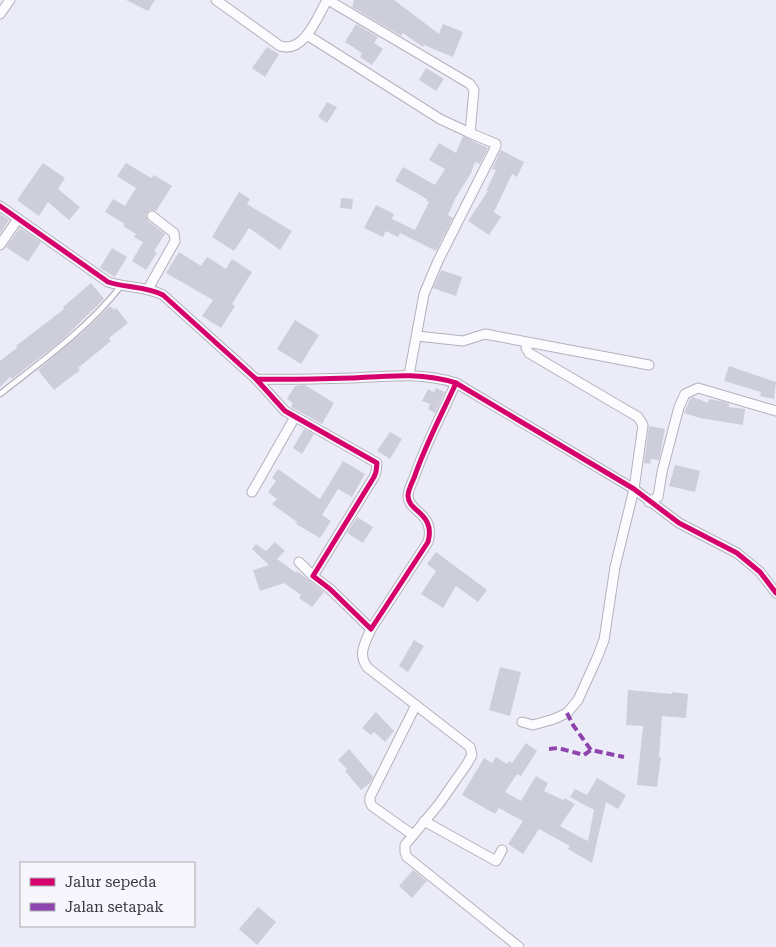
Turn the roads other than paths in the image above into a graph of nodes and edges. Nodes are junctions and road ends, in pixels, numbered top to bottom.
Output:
1 (10, 0) edge
2 (216, 0) edge
3 (328, 0) edge
4 (0, 14) edge
5 (307, 35) junction
6 (470, 133) junction
7 (0, 206) edge
8 (152, 216) dead end
9 (18, 219) junction
10 (0, 245) edge
11 (120, 286) junction
12 (148, 289) junction
13 (417, 336) junction
14 (529, 343) junction
15 (649, 365) dead end
16 (409, 375) junction
17 (256, 379) junction
18 (456, 383) junction
19 (0, 394) edge
20 (776, 411) edge
21 (295, 417) junction
22 (634, 489) junction
23 (252, 492) dead end
24 (649, 502) junction
25 (299, 562) dead end
26 (313, 576) junction
27 (776, 592) edge
28 (371, 629) junction
29 (416, 705) junction
30 (522, 722) dead end
31 (424, 821) junction
32 (413, 835) junction
33 (502, 850) dead end
34 (519, 947) edge

1 - 4 street
2 - 5 street
3 - 5 street
3 - 6 street
5 - 6 street
6 - 13 street
7 - 9 street
8 - 12 street
9 - 10 street
9 - 11 street
11 - 12 street
11 - 19 lane
12 - 17 street
13 - 14 street
13 - 16 street
14 - 15 street
14 - 22 street
16 - 17 street
16 - 18 street
17 - 21 street
18 - 22 street
18 - 28 street
20 - 24 street
21 - 23 street
21 - 26 street
22 - 24 street
22 - 30 street
24 - 27 street
25 - 26 street
26 - 28 street
28 - 29 street
29 - 31 street
29 - 32 street
31 - 32 street
31 - 33 street
32 - 34 street

